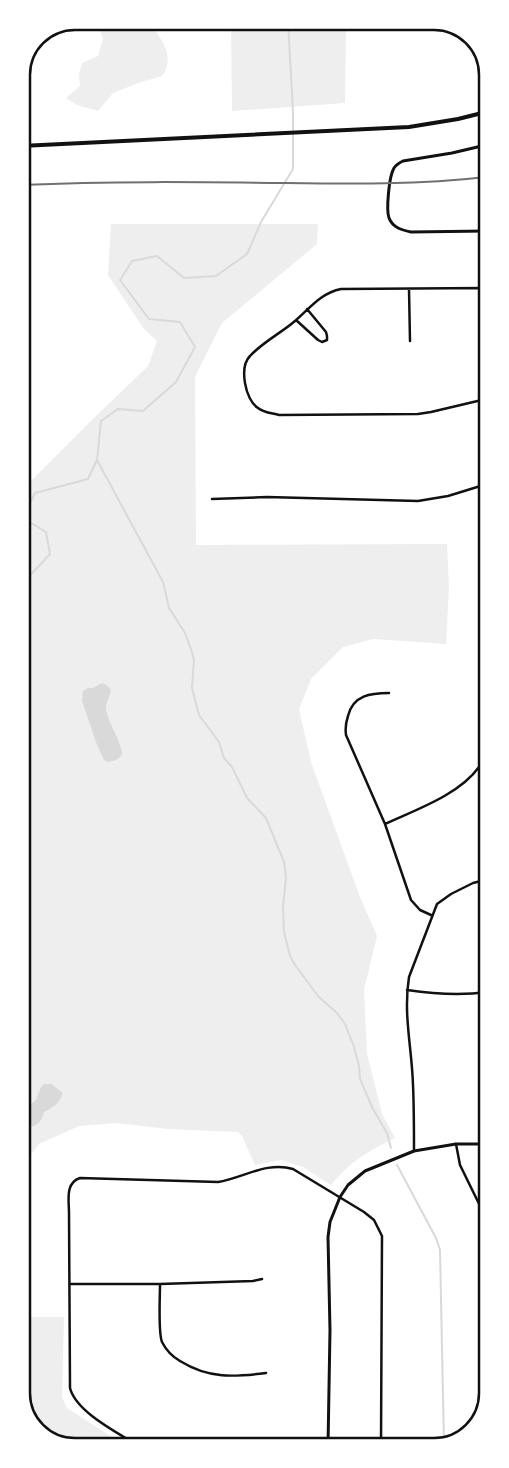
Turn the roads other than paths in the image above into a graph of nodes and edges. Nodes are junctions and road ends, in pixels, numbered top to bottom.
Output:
1 (479, 114) edge
2 (30, 146) edge
3 (479, 146) edge
4 (479, 231) edge
5 (479, 288) edge
6 (409, 289) junction
7 (307, 309) junction
8 (296, 320) junction
9 (410, 342) dead end
10 (479, 401) edge
11 (479, 486) edge
12 (212, 498) dead end
13 (389, 693) dead end
14 (479, 767) edge
15 (385, 824) junction
16 (479, 882) edge
17 (432, 915) junction
18 (407, 990) junction
19 (479, 993) edge
20 (456, 1144) junction
21 (479, 1144) edge
22 (414, 1151) junction
23 (340, 1198) junction
24 (479, 1204) edge
25 (262, 1279) dead end
26 (70, 1284) junction
27 (160, 1284) junction
28 (266, 1373) dead end
29 (127, 1438) edge
30 (328, 1438) edge
31 (381, 1438) edge

1 - 2 main road
3 - 4 main road
5 - 6 street
6 - 7 street
6 - 9 street
7 - 8 street
7 - 8 street
8 - 10 street
11 - 12 street
13 - 15 street
14 - 15 street
15 - 17 street
16 - 17 street
17 - 18 street
18 - 19 street
18 - 22 street
20 - 21 main road
20 - 22 main road
20 - 24 street
22 - 23 main road
23 - 26 street
23 - 30 main road
23 - 31 street
25 - 27 street
26 - 27 street
26 - 29 street
27 - 28 street

